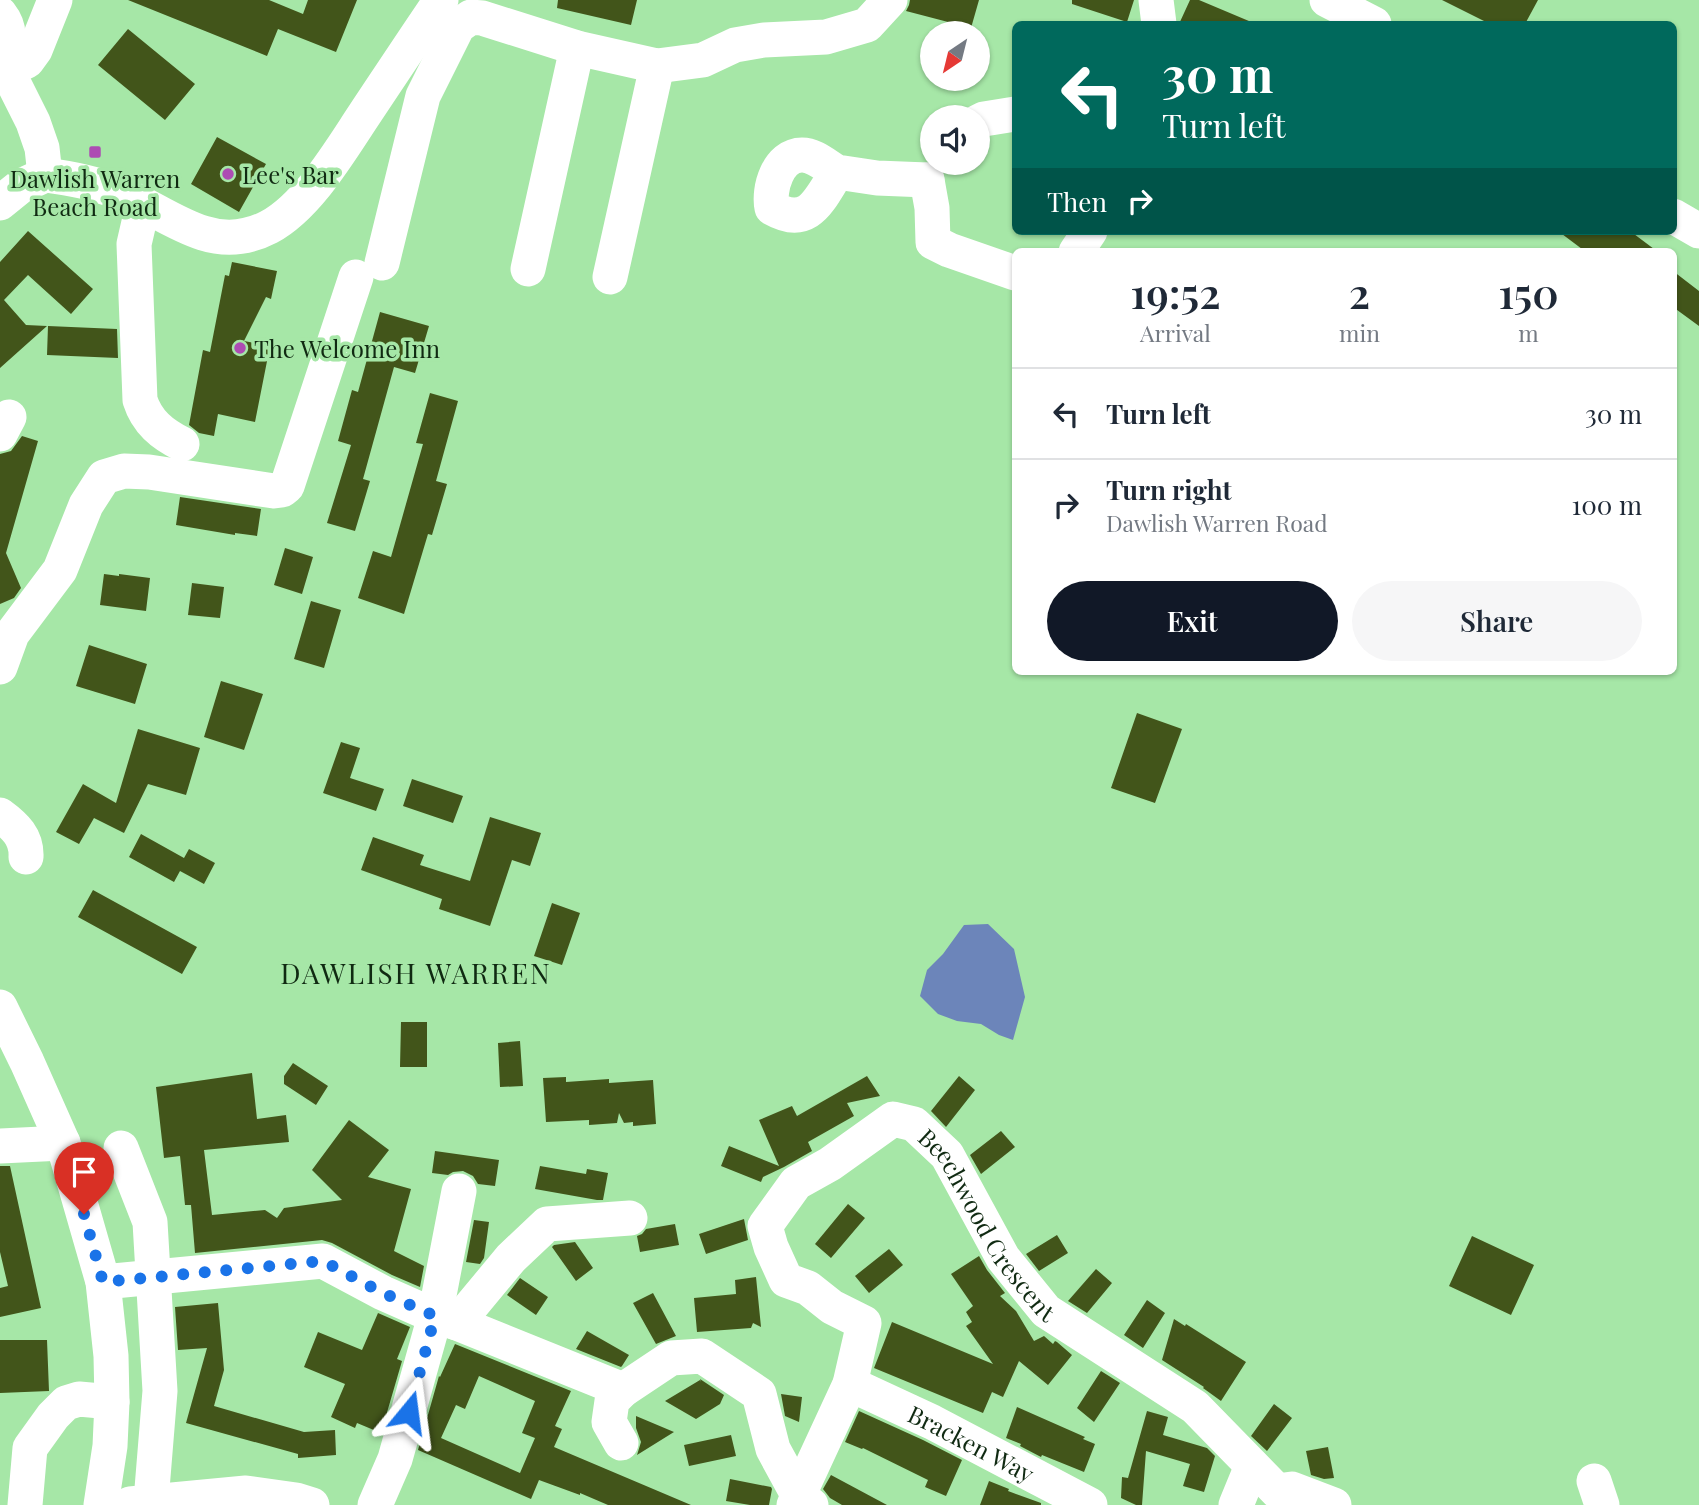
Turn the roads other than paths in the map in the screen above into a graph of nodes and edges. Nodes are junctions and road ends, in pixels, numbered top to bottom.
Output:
1 (55, 0) edge
2 (441, 0) edge
3 (890, 0) edge
4 (1156, 0) edge
5 (1327, 0) edge
6 (0, 14) edge
7 (1159, 21) edge
8 (1368, 21) edge
9 (578, 48) junction
10 (3, 61) edge
11 (657, 66) junction
12 (1012, 114) edge
13 (990, 118) edge
14 (837, 173) dead end
15 (920, 173) edge
16 (44, 175) junction
17 (934, 175) edge
18 (0, 203) edge
19 (143, 205) junction
20 (1677, 218) edge
21 (1699, 231) edge
22 (528, 269) dead end
23 (1012, 272) edge
24 (610, 277) dead end
25 (182, 444) dead end
26 (0, 667) edge
27 (0, 815) edge
28 (26, 857) dead end
29 (0, 1007) edge
30 (63, 1143) junction
31 (0, 1146) edge
32 (121, 1148) dead end
33 (459, 1191) dead end
34 (630, 1218) dead end
35 (154, 1277) junction
36 (103, 1282) junction
37 (446, 1319) junction
38 (850, 1384) junction
39 (623, 1390) junction
40 (112, 1402) junction
41 (621, 1443) dead end
42 (1252, 1466) junction
43 (1264, 1498) edge
44 (801, 1502) edge
45 (135, 1503) edge
46 (25, 1505) edge
47 (101, 1505) edge
48 (312, 1505) edge
49 (375, 1505) edge
50 (1090, 1505) edge
51 (1236, 1505) edge
52 (1334, 1505) edge

1 - 10 street
2 - 19 street
3 - 11 street
4 - 7 street
5 - 8 street
6 - 10 street
9 - 11 street
9 - 22 street
9 - 26 street
10 - 16 street
11 - 24 street
12 - 13 street
14 - 15 street
16 - 18 street
16 - 19 street
17 - 23 street
19 - 25 street
20 - 21 street
27 - 28 street
29 - 30 street
30 - 31 street
30 - 36 street
32 - 35 street
33 - 37 street
34 - 37 street
35 - 36 street
35 - 37 street
35 - 45 street
36 - 40 street
37 - 39 street
37 - 49 street
38 - 42 street, Beechwood Crescent
38 - 44 street, Beechwood Crescent
38 - 50 street, Bracken Way
39 - 41 street
39 - 44 street
40 - 46 street
40 - 47 street
42 - 43 street
42 - 51 street
43 - 52 street
45 - 48 street

